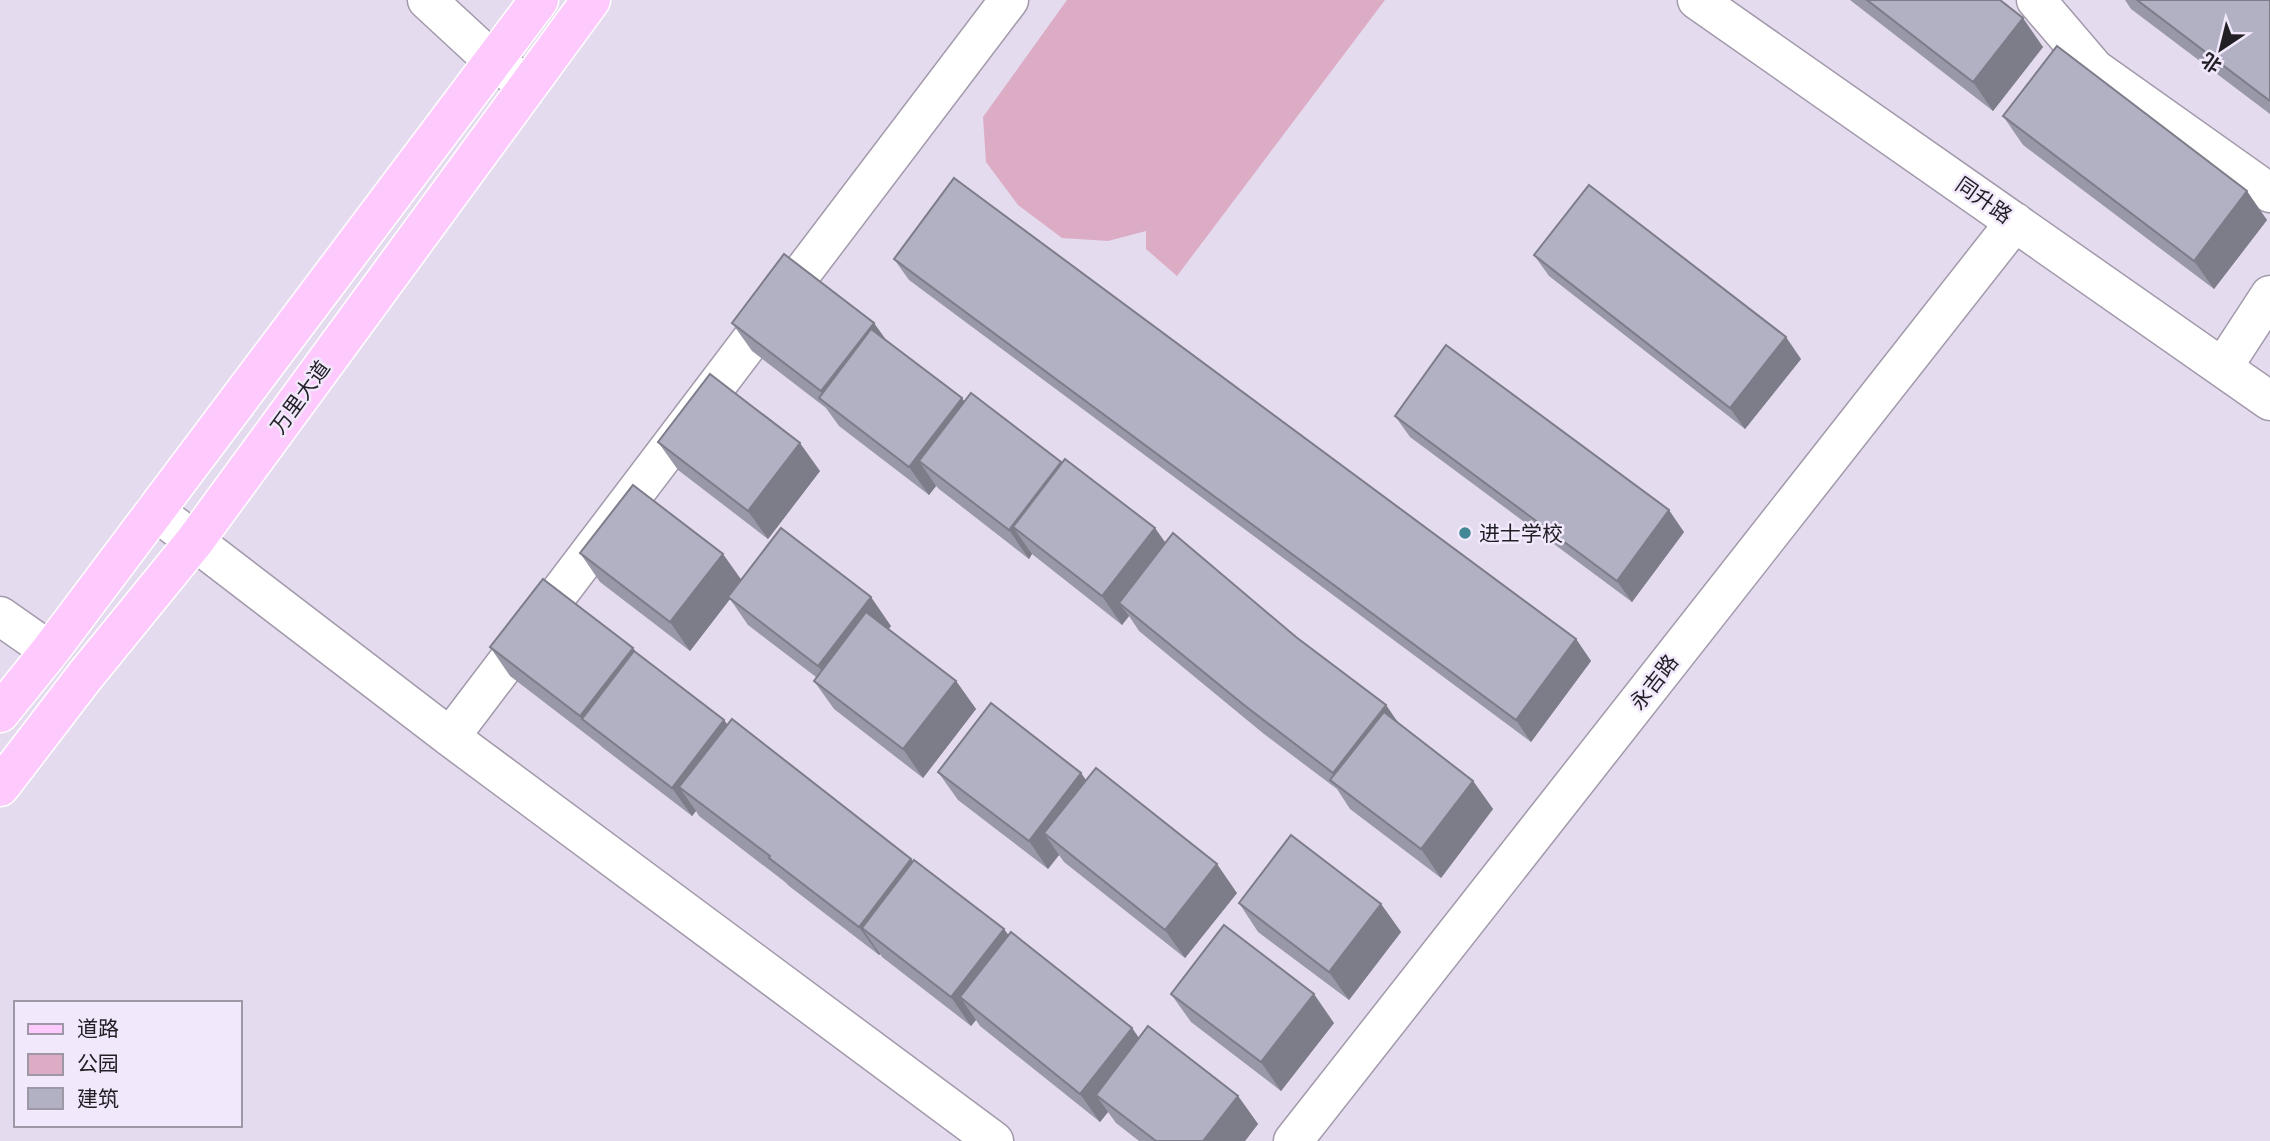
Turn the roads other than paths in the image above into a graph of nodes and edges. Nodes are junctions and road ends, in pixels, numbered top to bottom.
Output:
1 (427, 0) edge
2 (539, 0) edge
3 (591, 0) edge
4 (1009, 0) edge
5 (1697, 0) edge
6 (2036, 0) edge
7 (493, 61) junction
8 (527, 85) junction
9 (2270, 193) edge
10 (2015, 222) junction
11 (2270, 295) edge
12 (2223, 368) junction
13 (2270, 401) edge
14 (155, 511) junction
15 (194, 542) junction
16 (0, 616) edge
17 (50, 651) junction
18 (0, 713) edge
19 (450, 737) junction
20 (0, 787) edge
21 (994, 1141) edge
22 (1293, 1141) edge

1 - 7 street
2 - 7 main road
3 - 8 main road, 万里大道
4 - 19 street
5 - 10 street, 同升路
6 - 9 street
7 - 8 street
7 - 14 main road
8 - 15 main road, 万里大道
10 - 12 street, 同升路
10 - 22 street, 永吉路
11 - 12 street
12 - 13 street, 同升路
14 - 15 street
14 - 17 main road
15 - 19 street
15 - 20 main road, 万里大道
16 - 17 street
17 - 18 main road
19 - 21 street

